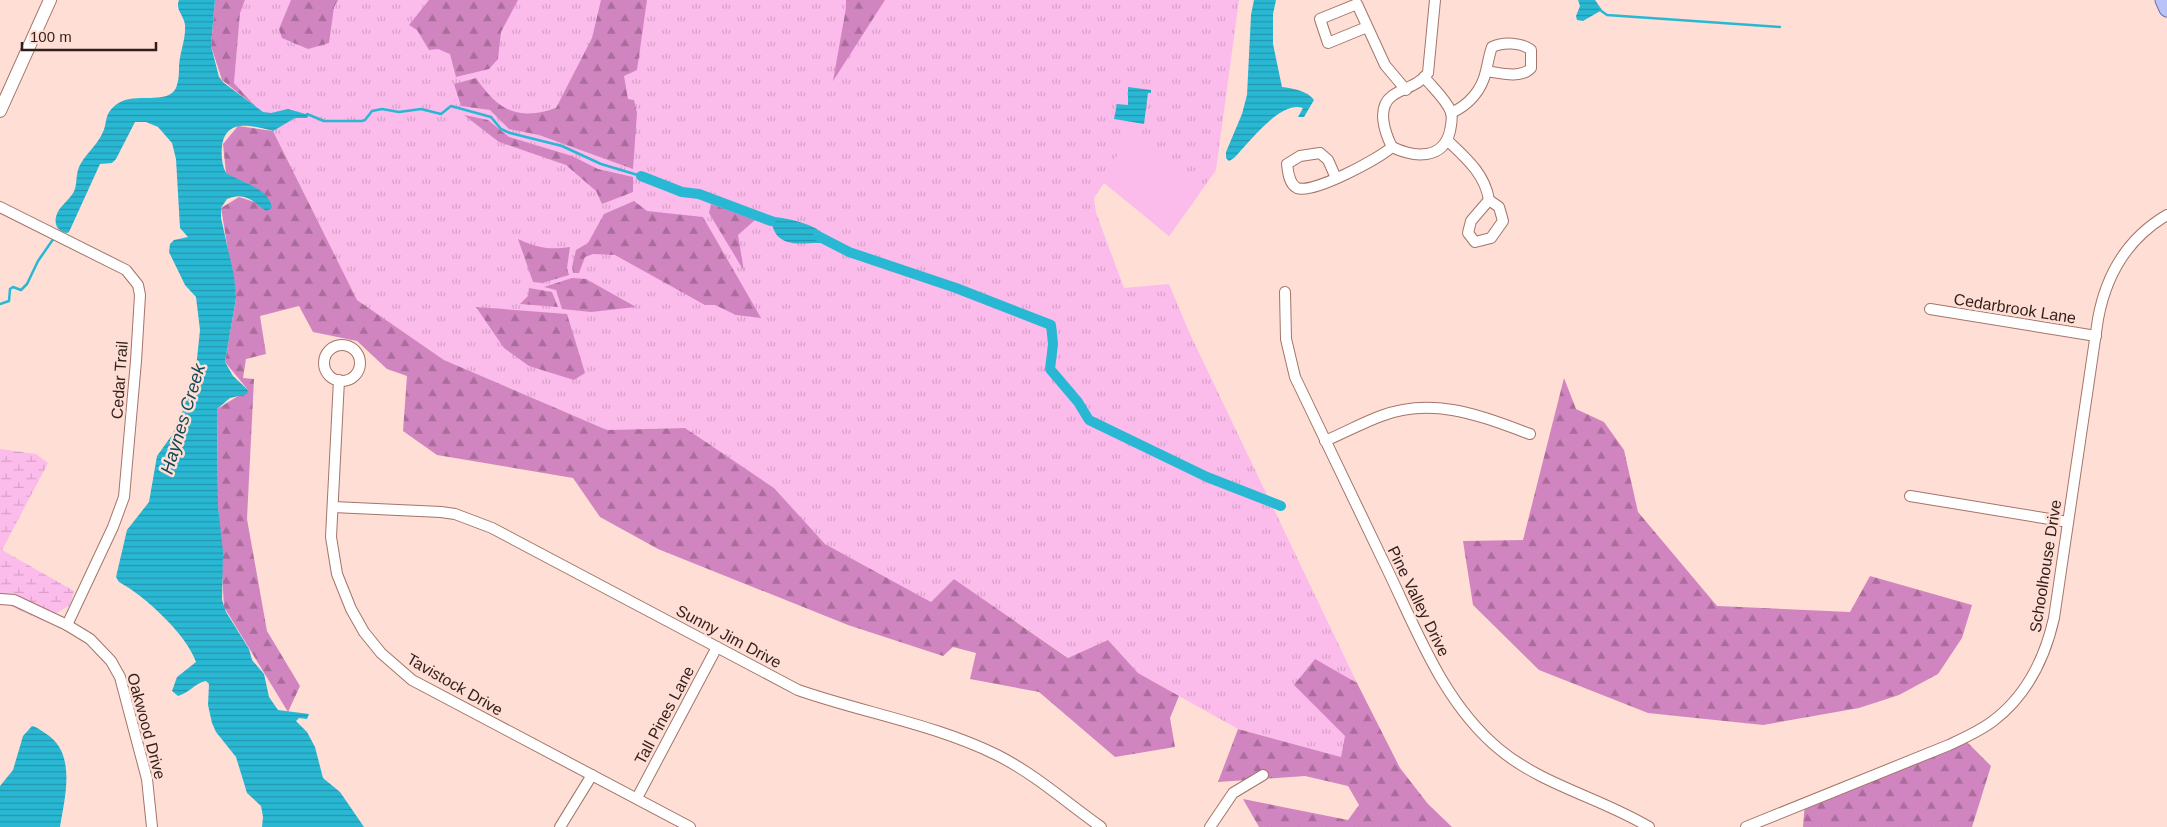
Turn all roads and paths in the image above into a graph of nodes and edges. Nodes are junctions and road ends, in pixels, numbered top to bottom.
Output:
1 (50, 0) edge
2 (1435, 0) edge
3 (2163, 0) edge
4 (2167, 9) edge
5 (1367, 27) junction
6 (1486, 71) junction
7 (1424, 78) junction
8 (1406, 90) junction
9 (4, 92) edge
10 (0, 111) edge
11 (1451, 113) junction
12 (1447, 140) junction
13 (1392, 148) junction
14 (1336, 178) junction
15 (1489, 200) dead end
16 (0, 207) edge
17 (2167, 215) edge
18 (1285, 292) dead end
19 (1930, 309) dead end
20 (2096, 336) junction
21 (339, 380) dead end
22 (1530, 434) dead end
23 (1325, 441) junction
24 (1910, 496) dead end
25 (333, 507) junction
26 (2068, 522) junction
27 (0, 599) edge
28 (67, 625) junction
29 (718, 647) junction
30 (592, 775) junction
31 (1263, 775) dead end
32 (637, 798) junction
33 (152, 827) edge
34 (560, 827) edge
35 (690, 827) edge
36 (1101, 827) edge
37 (1210, 827) edge
38 (1649, 827) edge
39 (1746, 827) edge

1 - 9 street
2 - 7 street
3 - 4 main road
5 - 5 street
5 - 8 street
6 - 6 street
6 - 11 street
7 - 8 street
7 - 11 street
8 - 13 street
9 - 10 street
11 - 12 street
12 - 13 street
12 - 15 street
13 - 14 street
14 - 14 street
16 - 28 street, Cedar Trail
17 - 20 street, Schoolhouse Drive
18 - 23 street, Pine Valley Drive
19 - 20 street, Cedarbrook Lane
20 - 26 street, Schoolhouse Drive
21 - 25 street, Tavistock Drive
22 - 23 street
23 - 38 street, Pine Valley Drive
24 - 26 street
25 - 29 street, Sunny Jim Drive
25 - 30 street, Tavistock Drive
26 - 39 street, Schoolhouse Drive
27 - 28 street, Oakwood Drive
28 - 33 street, Oakwood Drive
29 - 32 street, Tall Pines Lane
29 - 36 street, Sunny Jim Drive
30 - 32 street, Tavistock Drive
30 - 34 street
31 - 37 street
32 - 35 street, Tavistock Drive

